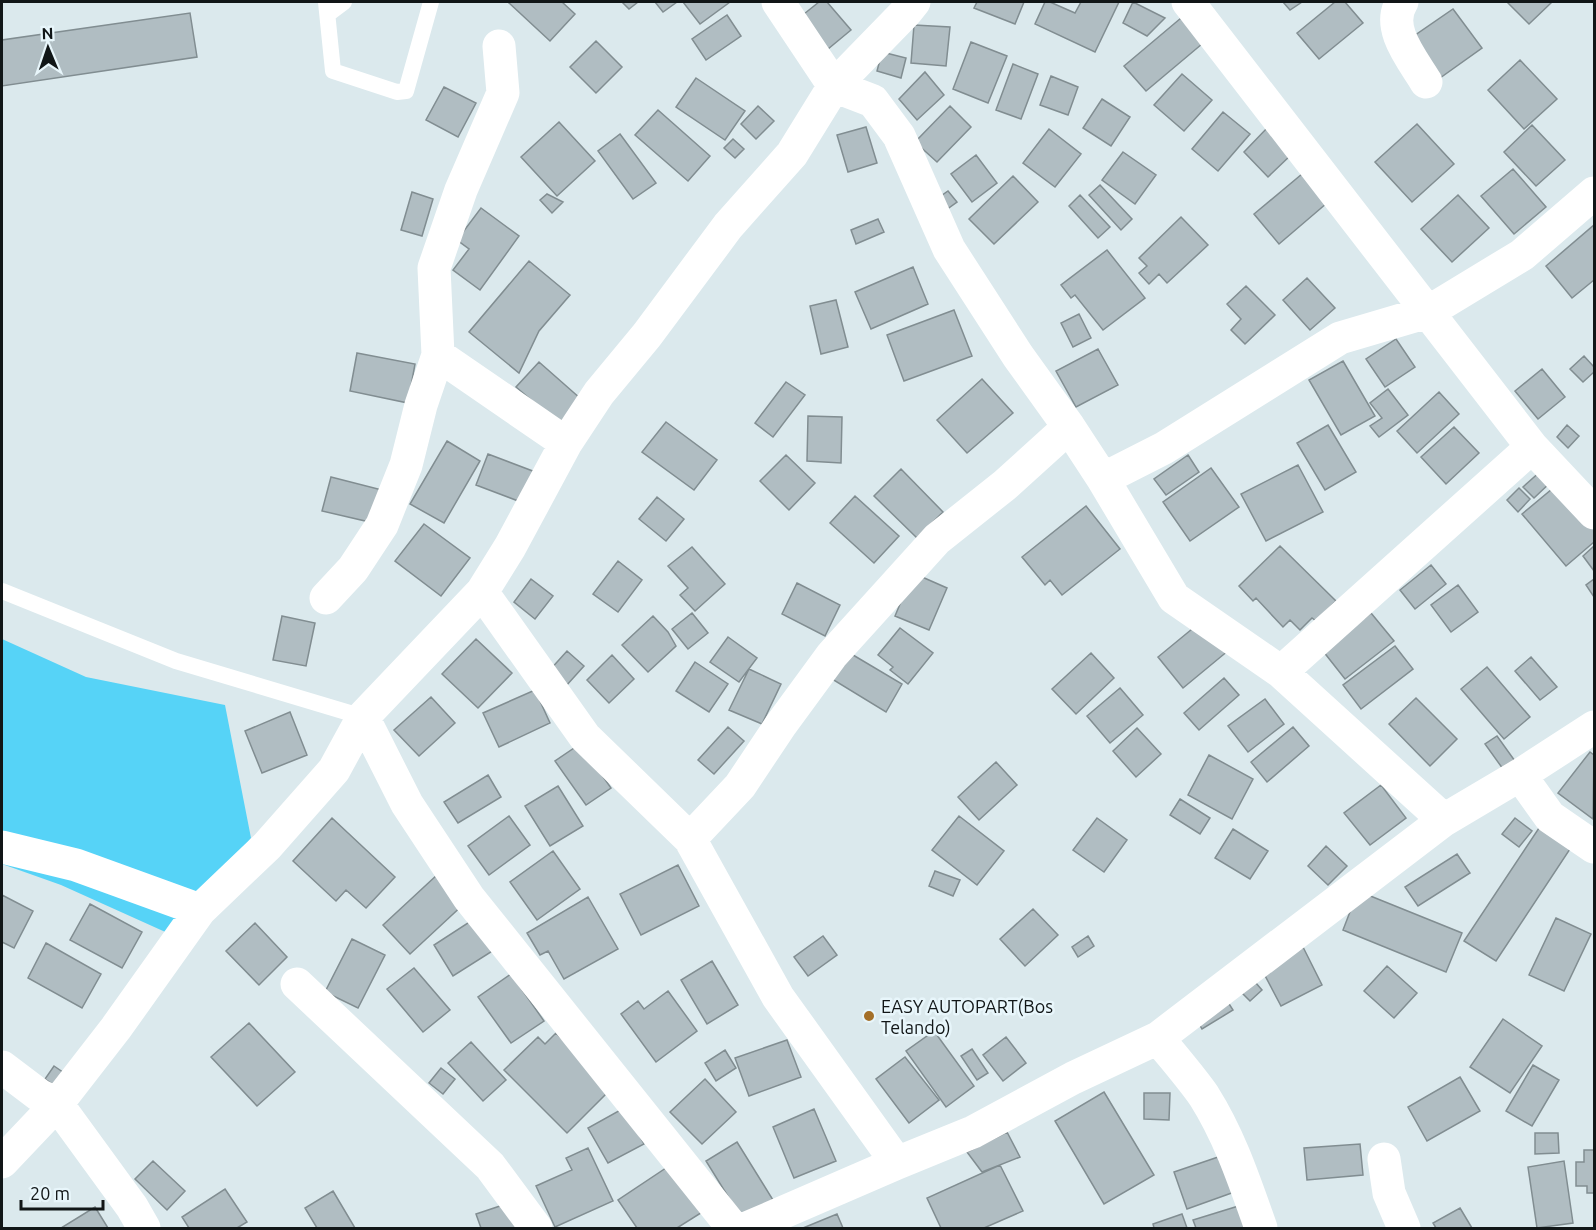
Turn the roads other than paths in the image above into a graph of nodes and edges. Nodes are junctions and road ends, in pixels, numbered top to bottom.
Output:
1 (344, 2) edge
2 (431, 2) edge
3 (778, 2) edge
4 (914, 2) edge
5 (1188, 2) edge
6 (1402, 2) edge
7 (327, 8) edge
8 (499, 46) dead end
9 (1426, 82) dead end
10 (834, 86) junction
11 (1594, 194) edge
12 (1428, 312) junction
13 (438, 356) junction
14 (1069, 427) junction
15 (566, 443) junction
16 (1532, 447) junction
17 (1103, 479) junction
18 (1594, 513) edge
19 (2, 591) edge
20 (482, 592) junction
21 (326, 598) dead end
22 (1281, 672) junction
23 (363, 717) junction
24 (1594, 727) edge
25 (1520, 775) junction
26 (1444, 820) junction
27 (690, 839) junction
28 (2, 847) edge
29 (1594, 847) edge
30 (200, 910) junction
31 (297, 984) dead end
32 (1158, 1038) junction
33 (2, 1067) edge
34 (57, 1104) junction
35 (1384, 1159) dead end
36 (2, 1162) edge
37 (897, 1163) junction
38 (144, 1228) edge
39 (536, 1228) edge
40 (733, 1228) edge
41 (747, 1228) edge
42 (1261, 1228) edge
43 (1404, 1228) edge

1 - 7 lane
2 - 7 lane
3 - 10 street
4 - 10 street
5 - 12 street
6 - 9 street
8 - 13 street
10 - 14 street
10 - 15 street
11 - 12 street
12 - 16 street
12 - 17 street
13 - 15 street
13 - 21 street
14 - 17 street
14 - 27 street
15 - 20 street
16 - 18 street
16 - 22 street
17 - 22 street
19 - 23 lane
20 - 23 street
20 - 27 street
22 - 26 street
23 - 30 street
23 - 40 street
24 - 25 street
25 - 26 street
25 - 29 street
26 - 32 street
27 - 37 street
28 - 30 street
30 - 34 street
31 - 39 street
32 - 37 street
32 - 42 street
33 - 34 street
34 - 36 street
34 - 38 street
35 - 43 street
37 - 41 street

